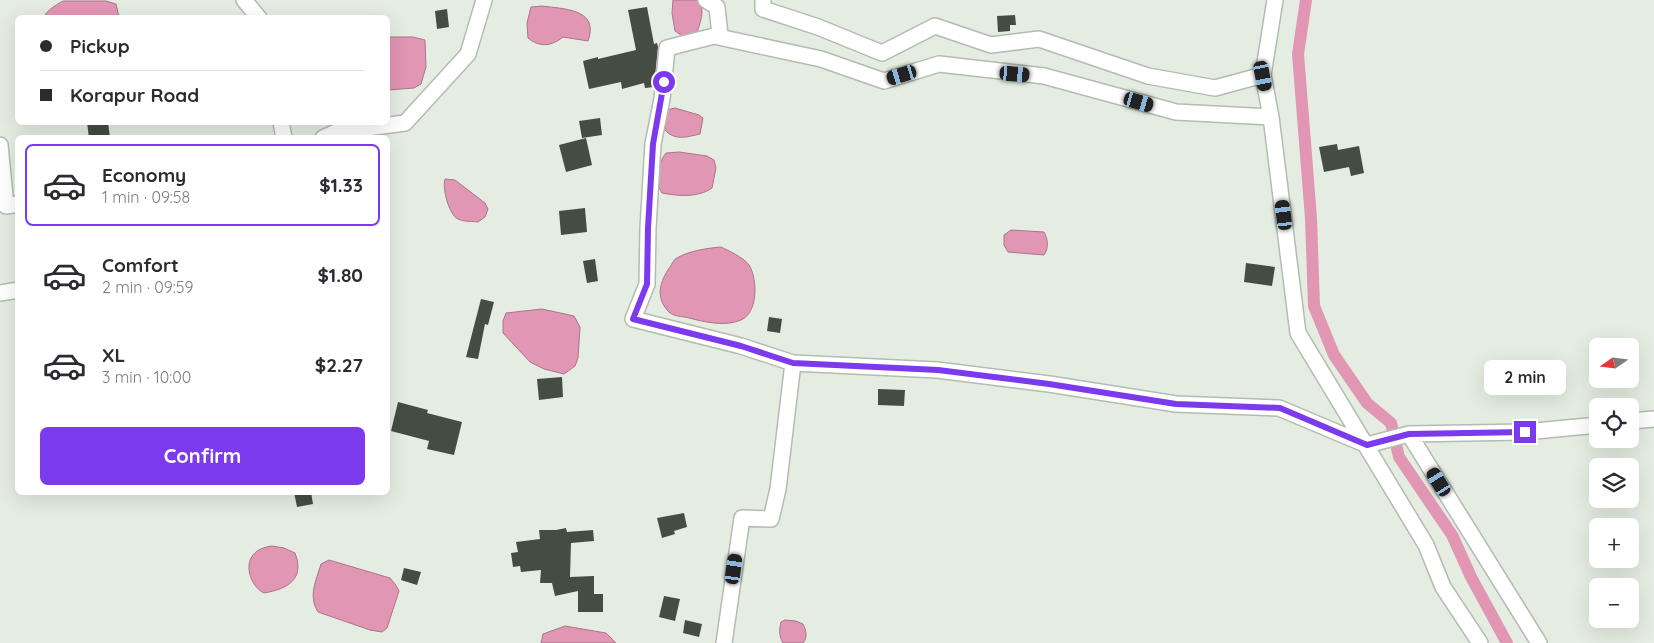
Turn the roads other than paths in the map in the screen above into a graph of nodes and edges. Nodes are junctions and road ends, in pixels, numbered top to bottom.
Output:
1 (244, 0) edge
2 (484, 0) edge
3 (706, 0) edge
4 (763, 0) edge
5 (1275, 0) edge
6 (256, 15) edge
7 (714, 36) junction
8 (1263, 76) junction
9 (1271, 117) junction
10 (390, 125) edge
11 (390, 125) edge
12 (330, 135) edge
13 (0, 145) edge
14 (15, 204) edge
15 (15, 290) edge
16 (0, 293) edge
17 (793, 363) junction
18 (1654, 419) edge
19 (1639, 420) edge
20 (1589, 426) edge
21 (1406, 435) junction
22 (1367, 445) junction
23 (724, 643) edge
24 (1480, 643) edge
25 (1539, 643) edge

1 - 6 street
2 - 11 street
3 - 7 street
4 - 8 street
5 - 8 street
7 - 9 street
7 - 17 street
8 - 9 street
9 - 22 street
10 - 12 street
13 - 14 street
15 - 16 street
17 - 22 street
17 - 23 street
18 - 19 street
20 - 21 street
21 - 22 street
21 - 25 street
22 - 24 street

